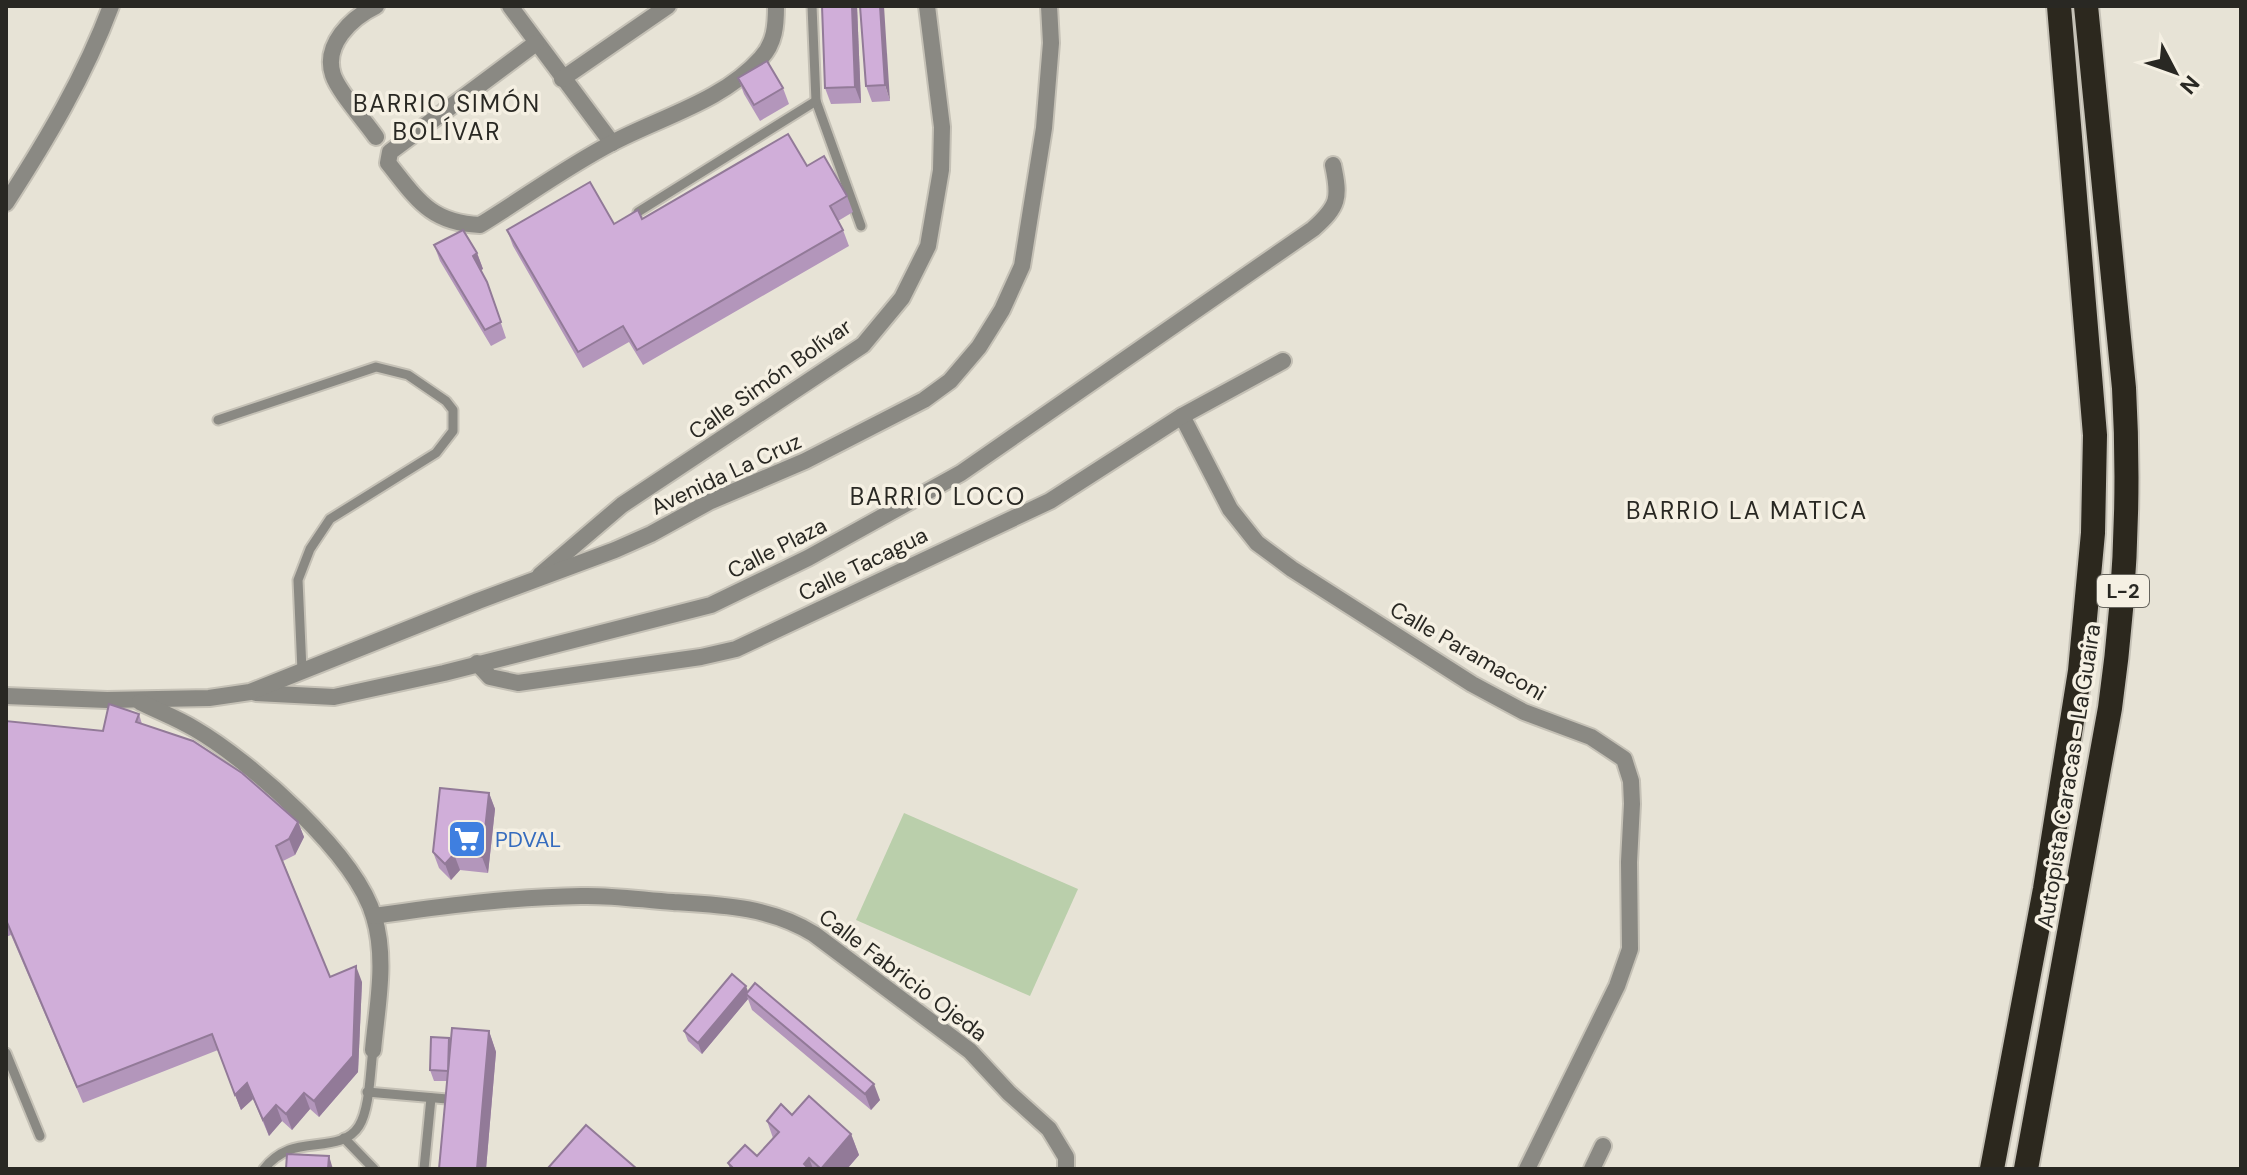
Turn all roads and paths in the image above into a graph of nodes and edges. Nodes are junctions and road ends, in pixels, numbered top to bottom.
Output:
1 (111, 6) edge
2 (376, 6) edge
3 (510, 6) edge
4 (668, 6) edge
5 (776, 6) edge
6 (812, 6) edge
7 (927, 6) edge
8 (1049, 6) edge
9 (2059, 6) edge
10 (2086, 6) edge
11 (536, 43) junction
12 (562, 79) junction
13 (816, 101) junction
14 (376, 137) dead end
15 (612, 143) junction
16 (1333, 165) dead end
17 (6, 203) edge
18 (638, 212) edge
19 (861, 226) dead end
20 (1283, 361) dead end
21 (1182, 416) junction
22 (218, 420) dead end
23 (532, 582) junction
24 (477, 663) junction
25 (302, 671) junction
26 (250, 692) junction
27 (6, 696) edge
28 (135, 699) junction
29 (374, 916) junction
30 (373, 1050) joint
31 (6, 1053) edge
32 (367, 1092) junction
33 (431, 1098) junction
34 (447, 1099) edge
35 (40, 1136) dead end
36 (344, 1138) junction
37 (1603, 1146) dead end
38 (264, 1169) edge
39 (374, 1169) edge
40 (424, 1169) edge
41 (1066, 1169) edge
42 (1527, 1169) edge
43 (1592, 1169) edge
44 (1992, 1169) edge
45 (2026, 1169) edge

1 - 17 street
2 - 14 street
3 - 11 street
4 - 12 street
5 - 15 street
6 - 13 lane
7 - 23 street, Calle Simón Bolívar
8 - 23 street, Avenida La Cruz
9 - 44 highway, Autopista Caracas - La Guaira / L-2
10 - 45 highway, Autopista Caracas - La Guaira / L-2
11 - 12 street
11 - 15 street
12 - 15 street
13 - 18 lane
13 - 19 lane
16 - 24 street, Calle Plaza
20 - 21 street, Calle Tacagua
21 - 24 street, Calle Tacagua
21 - 42 street, Calle Paramaconi
22 - 25 lane
23 - 25 street, Avenida La Cruz
24 - 26 street, Calle Plaza
25 - 26 street, Avenida La Cruz
26 - 28 street, Avenida La Cruz
27 - 28 street, Avenida La Cruz
28 - 29 street
29 - 30 street
29 - 41 street, Calle Fabricio Ojeda
30 - 32 lane
31 - 35 lane
32 - 33 lane
32 - 36 lane
33 - 34 lane
33 - 40 lane
36 - 38 lane
36 - 39 lane
37 - 43 street

